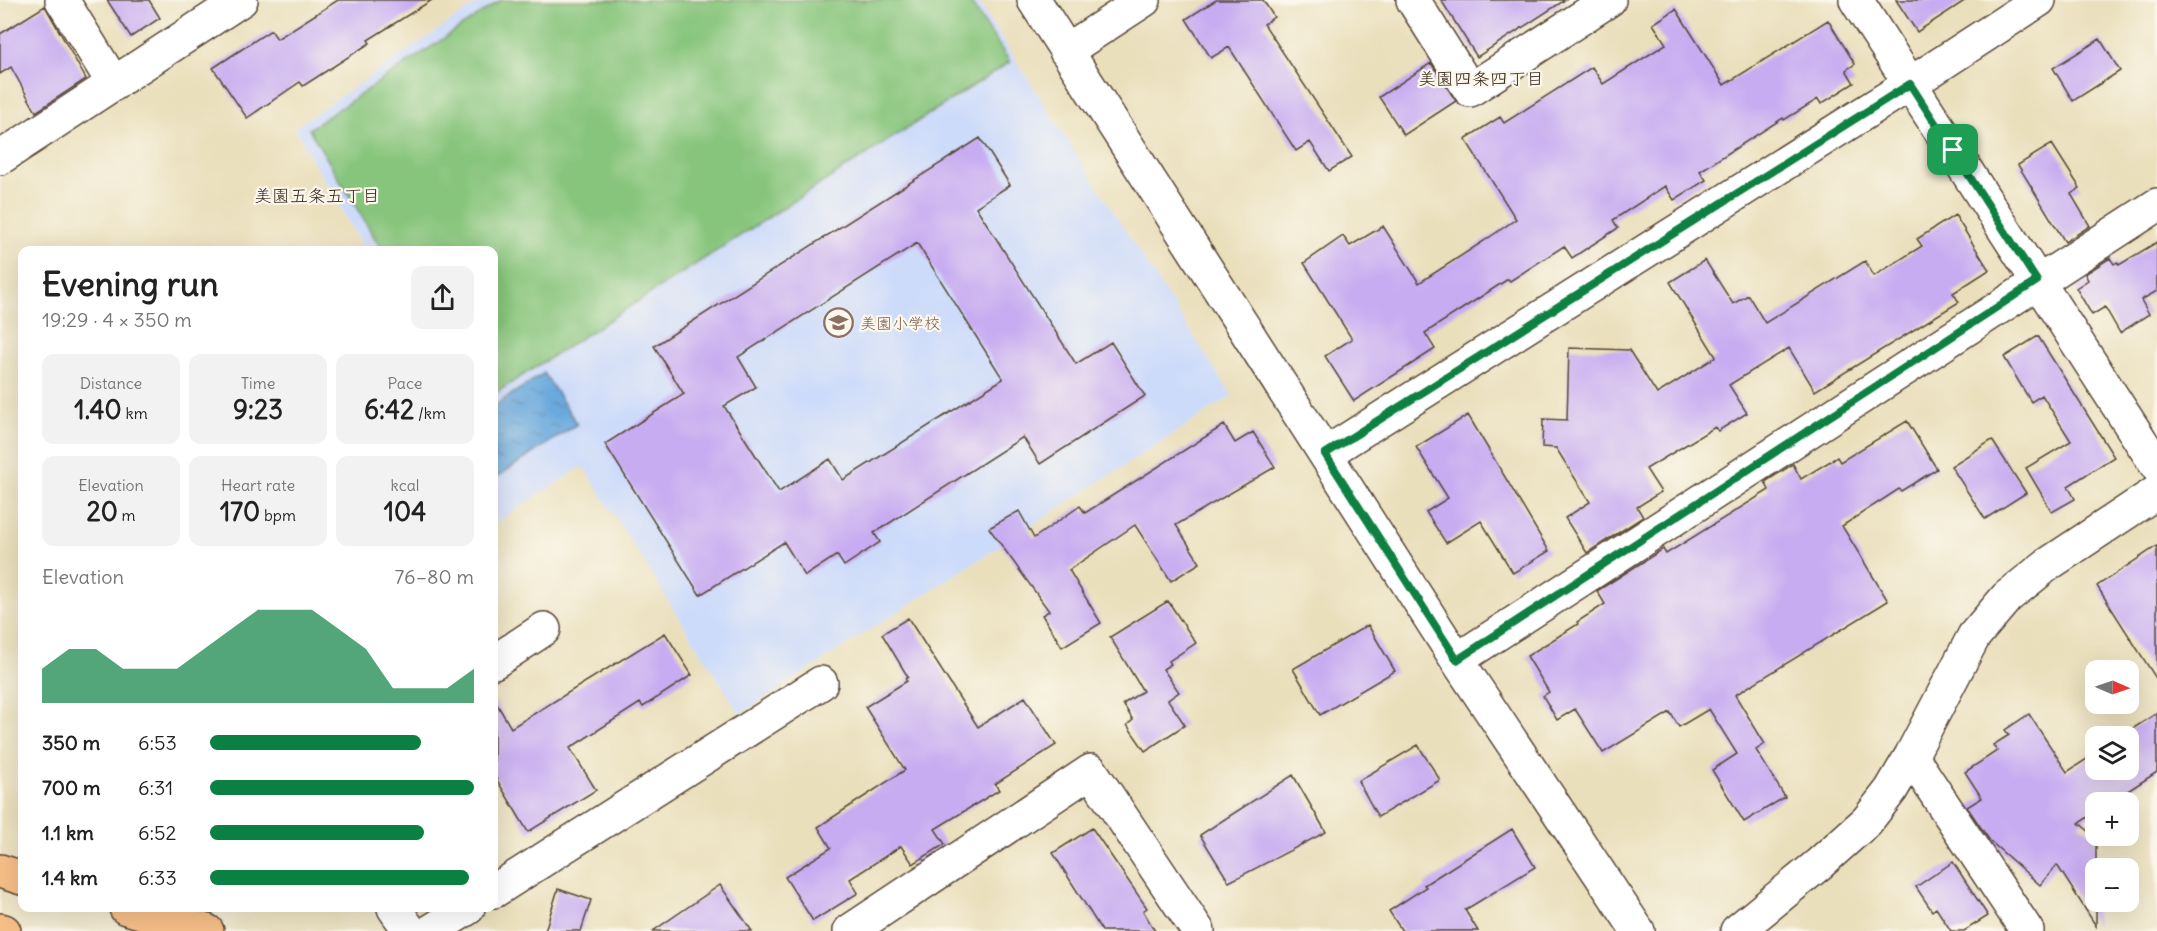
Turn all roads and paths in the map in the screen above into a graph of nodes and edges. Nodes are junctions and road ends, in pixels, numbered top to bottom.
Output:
1 (62, 0) edge
2 (241, 0) edge
3 (1034, 0) edge
4 (1144, 0) edge
5 (1413, 0) edge
6 (1609, 0) edge
7 (1856, 0) edge
8 (2039, 0) edge
9 (1066, 51) junction
10 (114, 84) junction
11 (1910, 84) junction
12 (0, 158) edge
13 (2157, 205) edge
14 (2037, 281) junction
15 (1325, 454) junction
16 (2157, 466) edge
17 (2157, 492) edge
18 (544, 629) dead end
19 (498, 659) edge
20 (1457, 660) junction
21 (821, 683) dead end
22 (1911, 756) junction
23 (0, 871) edge
24 (18, 877) edge
25 (498, 888) edge
26 (140, 912) edge
27 (397, 912) edge
28 (462, 912) edge
29 (169, 920) edge
30 (2018, 928) edge
31 (0, 930) edge
32 (4, 931) edge
33 (207, 931) edge
34 (410, 931) edge
35 (431, 931) edge
36 (850, 931) edge
37 (1198, 931) edge
38 (1638, 931) edge
39 (1737, 931) edge

1 - 10 street
2 - 10 street
3 - 9 street
4 - 9 street
5 - 6 street
7 - 11 street
8 - 11 street
9 - 15 street
10 - 12 street
11 - 14 street
11 - 15 street
13 - 14 street
14 - 16 street
14 - 20 street
15 - 20 street
17 - 22 street
18 - 19 street
20 - 38 street
21 - 25 street
22 - 30 street
22 - 39 street
23 - 24 highway
26 - 29 highway
27 - 34 street
28 - 35 street
29 - 33 highway
31 - 32 highway
36 - 37 street

